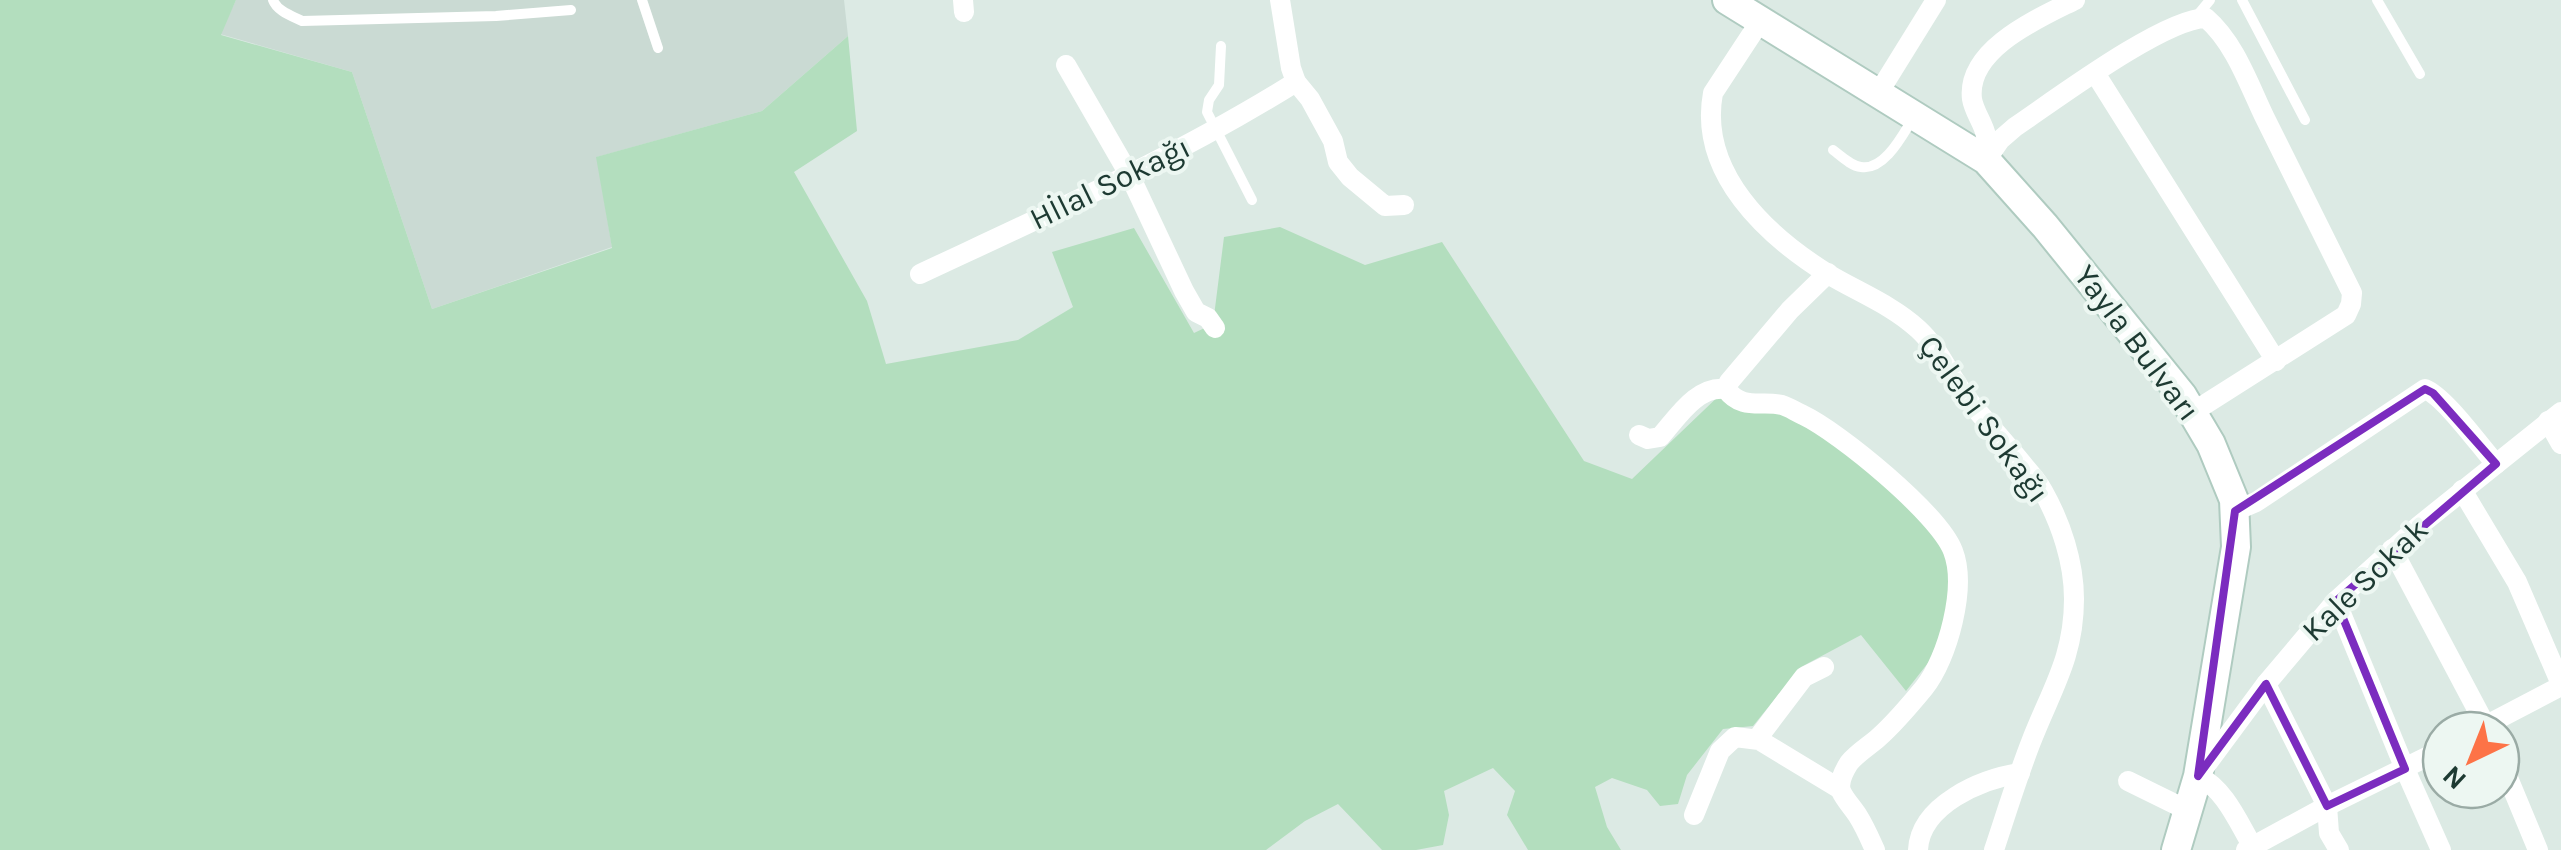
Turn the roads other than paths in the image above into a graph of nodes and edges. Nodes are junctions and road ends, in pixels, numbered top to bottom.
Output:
1 (273, 0) edge
2 (642, 0) edge
3 (1280, 0) edge
4 (1727, 0) edge
5 (1936, 0) edge
6 (2075, 0) edge
7 (2210, 0) edge
8 (2242, 0) edge
9 (2377, 0) edge
10 (571, 10) dead end
11 (2195, 18) junction
12 (1760, 20) junction
13 (1221, 46) dead end
14 (658, 48) dead end
15 (1066, 65) dead end
16 (2095, 73) junction
17 (2420, 74) dead end
18 (1296, 82) junction
19 (1879, 92) junction
20 (1916, 115) junction
21 (2305, 120) dead end
22 (1216, 131) junction
23 (1833, 150) dead end
24 (1986, 160) junction
25 (1130, 176) junction
26 (1252, 200) dead end
27 (1404, 206) dead end
28 (920, 274) dead end
29 (1828, 274) junction
30 (1215, 328) dead end
31 (2276, 361) junction
32 (1726, 389) junction
33 (2193, 412) junction
34 (2555, 417) edge
35 (1639, 434) dead end
36 (2561, 444) edge
37 (2496, 464) junction
38 (2462, 490) junction
39 (2235, 511) junction
40 (2392, 549) junction
41 (2336, 601) junction
42 (1824, 666) dead end
43 (2266, 684) junction
44 (2561, 685) edge
45 (2475, 710) edge
46 (2516, 710) edge
47 (1756, 739) junction
48 (2421, 761) edge
49 (2405, 769) junction
50 (2020, 774) junction
51 (2198, 776) junction
52 (2128, 782) dead end
53 (1840, 789) junction
54 (2326, 806) junction
55 (2521, 809) edge
56 (2188, 810) junction
57 (1694, 815) dead end
58 (2250, 848) edge
59 (1876, 850) edge
60 (1918, 850) edge
61 (1994, 850) edge
62 (2176, 850) edge
63 (2339, 850) edge
64 (2442, 850) edge
65 (2538, 850) edge

1 - 10 lane
2 - 14 lane
3 - 18 street
4 - 12 main road, Yayla Bulvarı
5 - 19 street
6 - 24 street
7 - 11 lane
8 - 21 lane
9 - 17 lane
11 - 16 street
11 - 31 street
12 - 19 main road, Yayla Bulvarı
12 - 29 street, Çelebi Sokağı
13 - 22 lane
15 - 25 street
16 - 24 street
16 - 31 street
18 - 22 street, Hİlal Sokağı
18 - 27 street
19 - 20 main road, Yayla Bulvarı
20 - 23 lane
20 - 24 main road, Yayla Bulvarı
22 - 25 street, Hİlal Sokağı
22 - 26 lane
24 - 33 main road, Yayla Bulvarı
25 - 28 street, Hİlal Sokağı
25 - 30 street
29 - 32 street
29 - 50 street, Çelebi Sokağı
31 - 33 street
32 - 35 street
32 - 53 street
33 - 39 main road, Yayla Bulvarı
34 - 36 street
34 - 37 street, Kale Sokak
37 - 38 street, Kale Sokak
37 - 39 street
38 - 40 street, Kale Sokak
38 - 44 street
39 - 51 main road, Yayla Bulvarı
40 - 41 street, Kale Sokak
40 - 45 street
41 - 43 street, Kale Sokak
41 - 49 street
42 - 47 street
43 - 51 street, Kale Sokak
43 - 54 street
44 - 46 street
47 - 53 street
47 - 57 street
48 - 49 street
49 - 54 street
49 - 64 street
50 - 60 street
50 - 61 street, Çelebi Sokağı
51 - 56 main road, Yayla Bulvarı
51 - 58 street
52 - 56 street
53 - 59 street
54 - 58 street
54 - 63 street
55 - 65 street
56 - 62 main road, Yayla Bulvarı

